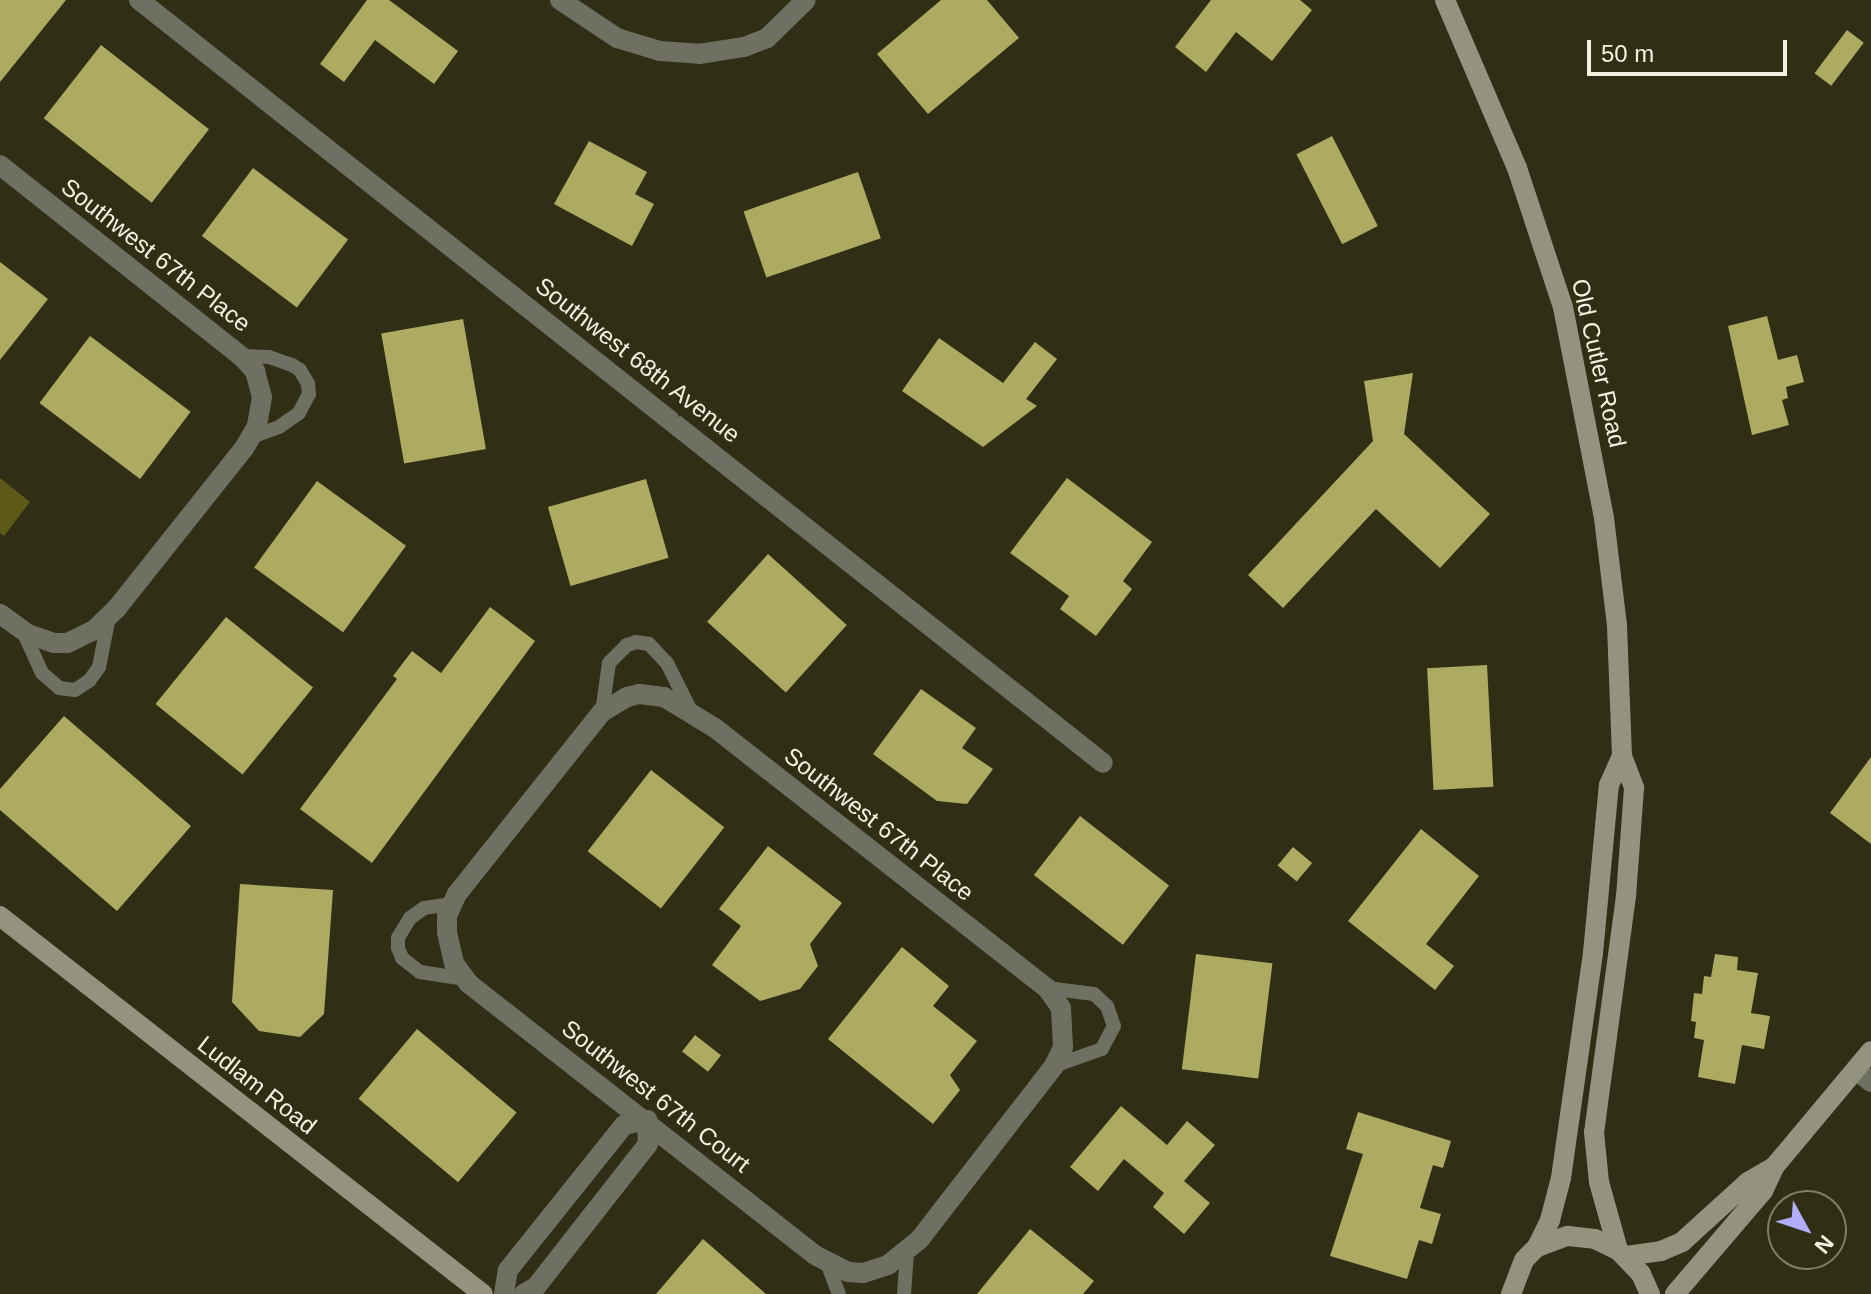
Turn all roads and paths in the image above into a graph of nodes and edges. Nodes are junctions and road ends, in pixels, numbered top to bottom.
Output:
1 (139, 0) edge
2 (560, 0) edge
3 (806, 0) edge
4 (1445, 0) edge
5 (0, 165) edge
6 (241, 356) junction
7 (251, 437) junction
8 (0, 614) edge
9 (109, 617) junction
10 (23, 631) junction
11 (691, 711) junction
12 (602, 712) junction
13 (1622, 756) junction
14 (1103, 763) dead end
15 (452, 904) junction
16 (0, 916) edge
17 (465, 979) junction
18 (1047, 988) junction
19 (1871, 1051) edge
20 (1054, 1066) junction
21 (1864, 1076) edge
22 (647, 1120) junction
23 (1774, 1167) junction
24 (1537, 1247) junction
25 (907, 1252) junction
26 (1622, 1253) junction
27 (827, 1263) junction
28 (483, 1294) edge
29 (504, 1294) edge
30 (524, 1294) edge
31 (839, 1294) edge
32 (904, 1294) edge
33 (1511, 1294) edge
34 (1650, 1294) edge
35 (1675, 1294) edge

1 - 14 street, Southwest 68th Avenue
2 - 3 street
4 - 13 main road, Old Cutler Road
5 - 6 street, Southwest 67th Place
6 - 7 street, Southwest 67th Place
6 - 7 lane
7 - 9 street
8 - 10 street
9 - 10 street
9 - 10 lane
11 - 12 street, Southwest 67th Place
11 - 12 lane
11 - 18 street, Southwest 67th Place
12 - 15 street
13 - 24 main road
13 - 26 main road
15 - 17 street, Southwest 67th Court
15 - 17 lane
16 - 28 main road, Ludlam Road
17 - 22 street, Southwest 67th Court
18 - 20 street, Southwest 67th Place
18 - 20 lane
19 - 21 main road
20 - 25 street
21 - 23 main road
22 - 27 street, Southwest 67th Court
22 - 29 street
22 - 30 street
23 - 26 main road
23 - 35 main road
24 - 26 main road
24 - 33 main road
25 - 27 street, Southwest 67th Court
25 - 32 lane
26 - 34 main road
27 - 31 lane

